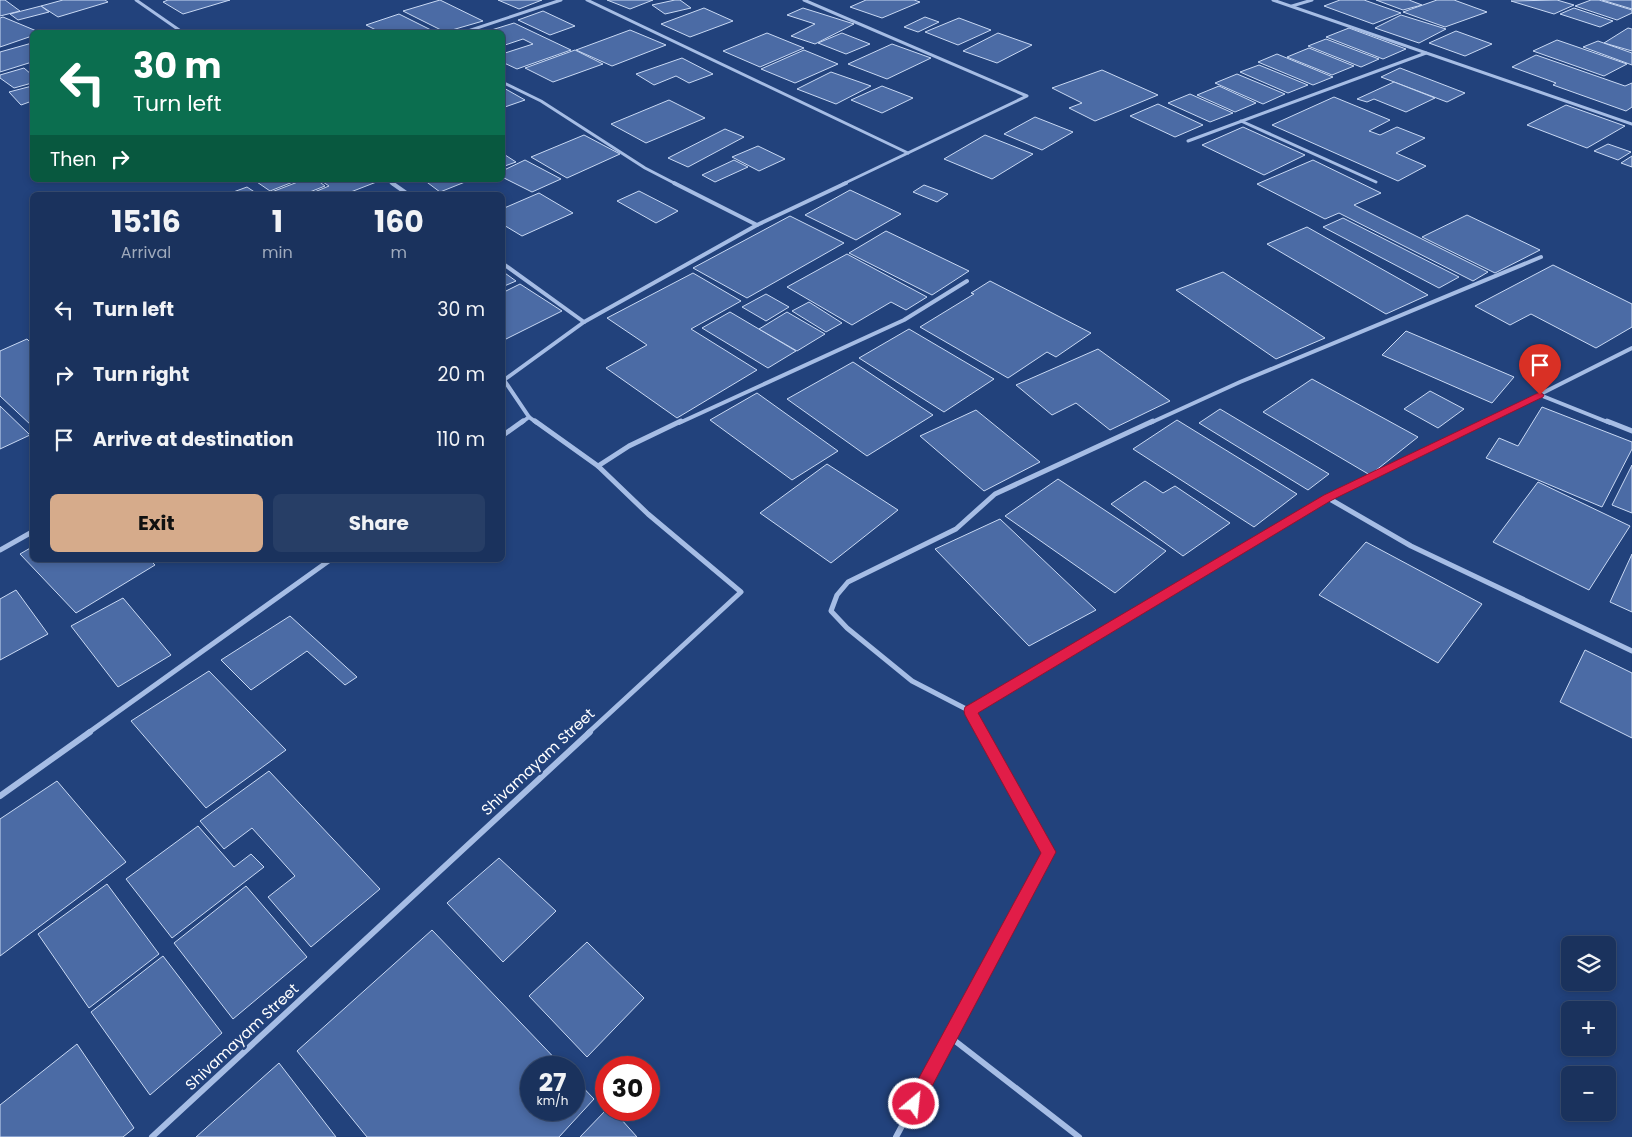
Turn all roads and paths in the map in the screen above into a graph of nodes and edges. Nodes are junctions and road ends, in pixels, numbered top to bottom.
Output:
1 (136, 0) edge
2 (561, 0) edge
3 (587, 0) edge
4 (804, 0) edge
5 (1273, 0) edge
6 (1312, 0) edge
7 (1292, 6) junction
8 (179, 30) edge
9 (471, 30) edge
10 (1426, 53) junction
11 (505, 84) edge
12 (1241, 121) junction
13 (1632, 124) edge
14 (1188, 142) dead end
15 (908, 153) junction
16 (391, 182) edge
17 (1376, 182) dead end
18 (405, 192) edge
19 (757, 225) junction
20 (1541, 257) dead end
21 (505, 265) edge
22 (967, 281) dead end
23 (584, 322) junction
24 (1632, 348) edge
25 (505, 379) edge
26 (505, 381) edge
27 (1540, 395) junction
28 (529, 417) junction
29 (1632, 431) edge
30 (505, 434) edge
31 (598, 466) junction
32 (1328, 498) junction
33 (30, 533) edge
34 (0, 550) edge
35 (327, 562) edge
36 (1632, 651) edge
37 (970, 711) junction
38 (0, 796) edge
39 (950, 1037) junction
40 (152, 1137) edge
41 (896, 1137) edge
42 (1079, 1137) edge

1 - 8 street
2 - 9 street
3 - 15 street
4 - 15 street
5 - 7 street
6 - 7 street
7 - 10 street
10 - 12 street
10 - 13 street
11 - 19 street
12 - 14 street
12 - 17 street
15 - 19 street
16 - 18 street
19 - 23 street
20 - 37 street
21 - 23 street
22 - 31 street
23 - 25 street
24 - 27 street
26 - 28 street
27 - 29 street
27 - 32 street
28 - 30 street
28 - 31 street, Shivamayam Street
31 - 40 street, Shivamayam Street
32 - 36 street
32 - 37 street
33 - 34 street
35 - 38 street
37 - 39 street
39 - 41 street
39 - 42 street

